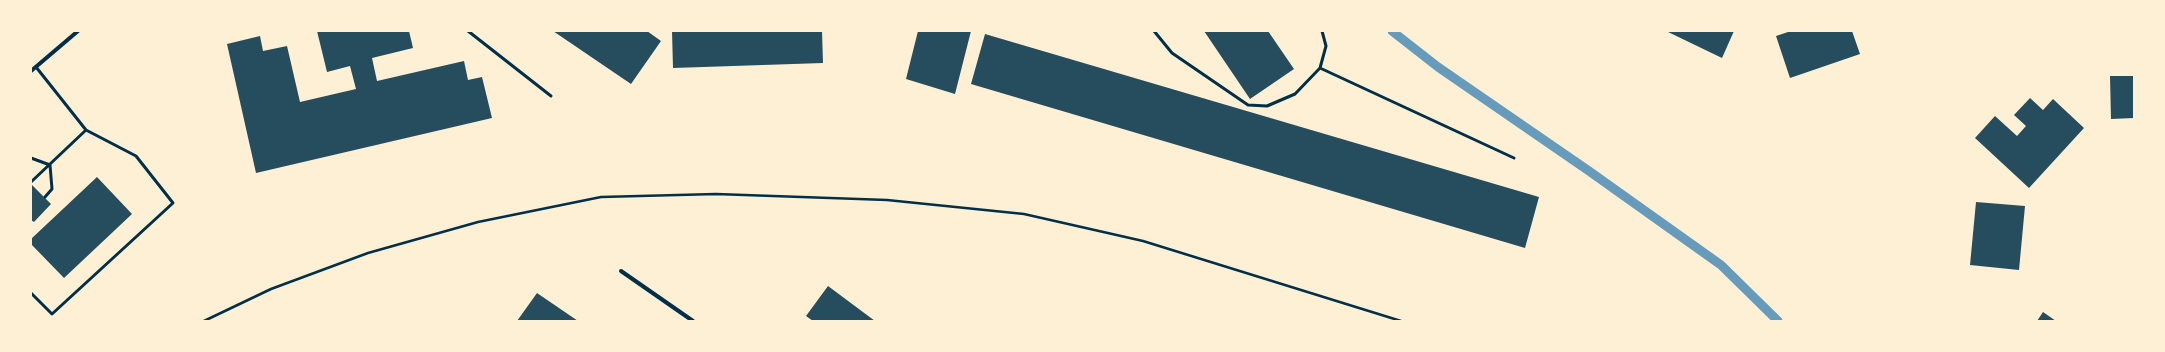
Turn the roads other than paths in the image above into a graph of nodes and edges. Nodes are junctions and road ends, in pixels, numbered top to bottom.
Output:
1 (78, 31) edge
2 (468, 31) edge
3 (1154, 31) edge
4 (1322, 31) edge
5 (36, 67) junction
6 (1320, 68) junction
7 (31, 71) edge
8 (551, 96) dead end
9 (86, 130) junction
10 (31, 158) edge
11 (1514, 158) dead end
12 (50, 164) junction
13 (31, 182) edge
14 (45, 197) dead end
15 (621, 271) dead end
16 (31, 292) edge
17 (693, 321) edge

1 - 5 street
2 - 8 lane
3 - 6 lane
4 - 6 lane
5 - 7 street
5 - 9 lane
6 - 11 lane
9 - 12 lane
9 - 16 lane
10 - 12 lane
12 - 13 lane
12 - 14 lane
15 - 17 street

